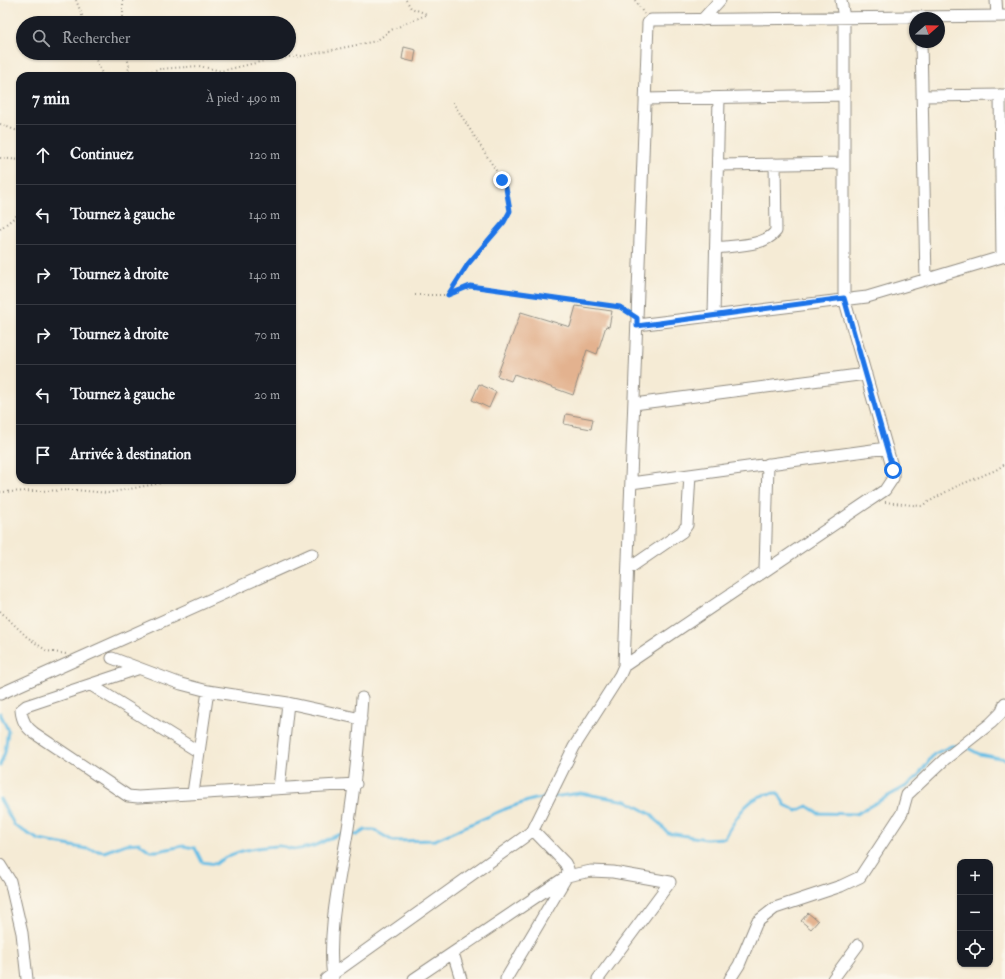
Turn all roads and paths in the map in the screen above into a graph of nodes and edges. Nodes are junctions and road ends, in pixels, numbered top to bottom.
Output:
1 (76, 0) edge
2 (123, 0) edge
3 (406, 0) edge
4 (635, 0) edge
5 (720, 0) edge
6 (841, 0) edge
7 (996, 0) edge
8 (82, 16) edge
9 (123, 16) edge
10 (1001, 16) edge
11 (945, 17) edge
12 (844, 18) junction
13 (909, 18) edge
14 (651, 20) junction
15 (702, 20) junction
16 (921, 48) edge
17 (296, 57) edge
18 (96, 60) edge
19 (128, 60) edge
20 (268, 60) edge
21 (101, 72) edge
22 (128, 72) edge
23 (146, 72) edge
24 (844, 95) junction
25 (1002, 95) edge
26 (922, 96) junction
27 (719, 98) junction
28 (645, 99) junction
29 (452, 101) dead end
30 (0, 124) edge
31 (16, 130) edge
32 (0, 158) edge
33 (16, 160) edge
34 (844, 163) junction
35 (775, 164) junction
36 (718, 165) junction
37 (16, 216) edge
38 (0, 229) edge
39 (716, 248) junction
40 (1003, 256) edge
41 (926, 280) junction
42 (415, 295) dead end
43 (448, 295) junction
44 (844, 298) junction
45 (714, 315) junction
46 (637, 322) junction
47 (866, 374) junction
48 (634, 404) junction
49 (887, 448) junction
50 (768, 464) junction
51 (1005, 464) edge
52 (690, 475) junction
53 (156, 484) edge
54 (631, 484) junction
55 (0, 492) edge
56 (870, 500) junction
57 (312, 554) dead end
58 (628, 569) junction
59 (765, 570) junction
60 (0, 611) edge
61 (82, 656) junction
62 (112, 658) dead end
63 (624, 666) junction
64 (137, 669) junction
65 (91, 684) junction
66 (208, 691) junction
67 (0, 694) edge
68 (362, 698) dead end
69 (288, 703) junction
70 (1005, 703) edge
71 (361, 719) junction
72 (199, 752) junction
73 (356, 784) junction
74 (279, 788) junction
75 (193, 793) junction
76 (533, 830) junction
77 (0, 865) edge
78 (567, 876) junction
79 (858, 945) dead end
80 (453, 953) junction
81 (330, 978) edge
82 (27, 979) edge
83 (414, 979) edge
84 (461, 979) edge
85 (506, 979) edge
86 (598, 979) edge
87 (730, 979) edge
88 (833, 979) edge

1 - 8 path
2 - 9 path
3 - 17 path
4 - 14 path
5 - 15 street
6 - 12 street
7 - 10 street
10 - 11 street
12 - 13 street
12 - 15 street
12 - 24 street
14 - 15 street
14 - 28 street
16 - 26 street
18 - 21 path
19 - 22 path
20 - 23 path
24 - 27 street
24 - 34 street
25 - 26 street
25 - 40 street
26 - 41 street
27 - 28 street
27 - 36 street
28 - 46 street
29 - 43 path
30 - 31 path
32 - 33 path
34 - 35 street
34 - 44 street
35 - 36 street
35 - 39 street
36 - 39 street
37 - 38 path
39 - 45 street
40 - 41 street
41 - 44 street
42 - 43 path
43 - 46 path
44 - 45 street
44 - 47 street
45 - 46 street
46 - 48 street
47 - 48 street
47 - 49 street
48 - 54 street
49 - 50 street
49 - 56 street
50 - 52 street
50 - 59 street
51 - 56 path
52 - 54 street
52 - 58 street
53 - 55 path
54 - 58 street
56 - 59 street
57 - 61 street
58 - 63 street
59 - 63 street
60 - 61 path
61 - 67 street
62 - 64 street
63 - 76 street
64 - 65 street
64 - 66 street
65 - 72 street
65 - 75 street
66 - 69 street
66 - 72 street
68 - 71 street
69 - 71 street
69 - 74 street
70 - 87 street
71 - 73 street
72 - 75 street
73 - 74 street
73 - 81 street
74 - 75 street
76 - 78 street
76 - 81 street
77 - 82 street
78 - 80 street
78 - 85 street
78 - 86 street
79 - 88 street
80 - 83 street
80 - 84 street

